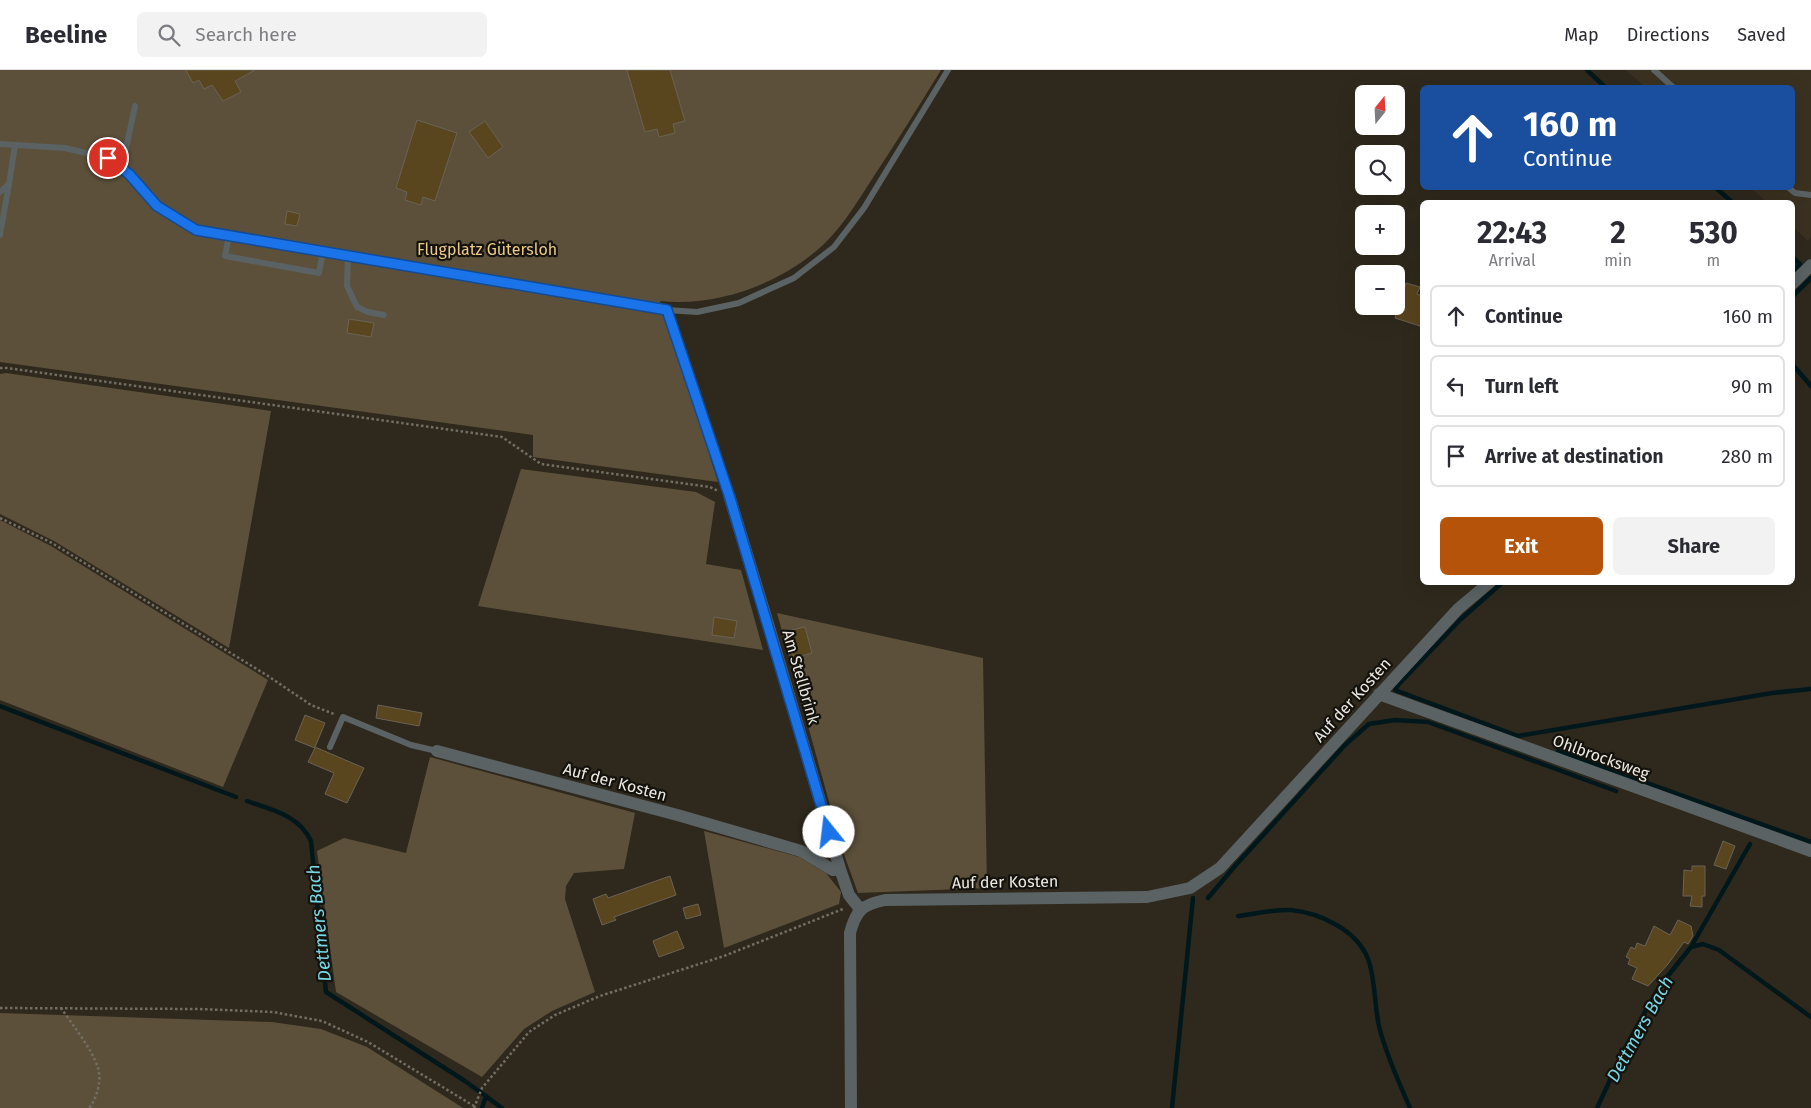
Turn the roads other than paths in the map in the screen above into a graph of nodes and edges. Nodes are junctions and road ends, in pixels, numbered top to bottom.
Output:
1 (948, 70) edge
2 (1654, 70) edge
3 (1671, 85) edge
4 (135, 106) dead end
5 (0, 144) edge
6 (15, 145) junction
7 (118, 166) junction
8 (9, 184) junction
9 (1791, 190) edge
10 (0, 192) edge
11 (1811, 196) edge
12 (0, 235) edge
13 (229, 235) junction
14 (322, 251) junction
15 (348, 256) junction
16 (1811, 265) edge
17 (1795, 281) edge
18 (667, 310) junction
19 (384, 315) dead end
20 (729, 495) joint
21 (1486, 585) edge
22 (1379, 694) junction
23 (330, 747) dead end
24 (436, 751) joint
25 (1811, 851) edge
26 (840, 870) junction
27 (860, 910) junction
28 (851, 1108) edge

1 - 18 lane
2 - 3 lane
4 - 7 lane
5 - 6 lane
6 - 7 lane
6 - 8 lane
7 - 13 lane
8 - 10 lane
8 - 12 lane
9 - 11 lane
13 - 14 lane
13 - 14 lane
14 - 15 lane
15 - 18 lane
15 - 19 lane
16 - 17 street
18 - 20 lane
20 - 26 street, Am Stellbrink
21 - 22 street, Auf der Kosten
22 - 25 street, Ohlbrocksweg
22 - 27 street, Auf der Kosten
23 - 24 lane
24 - 26 street, Auf der Kosten
26 - 27 street
27 - 28 street

